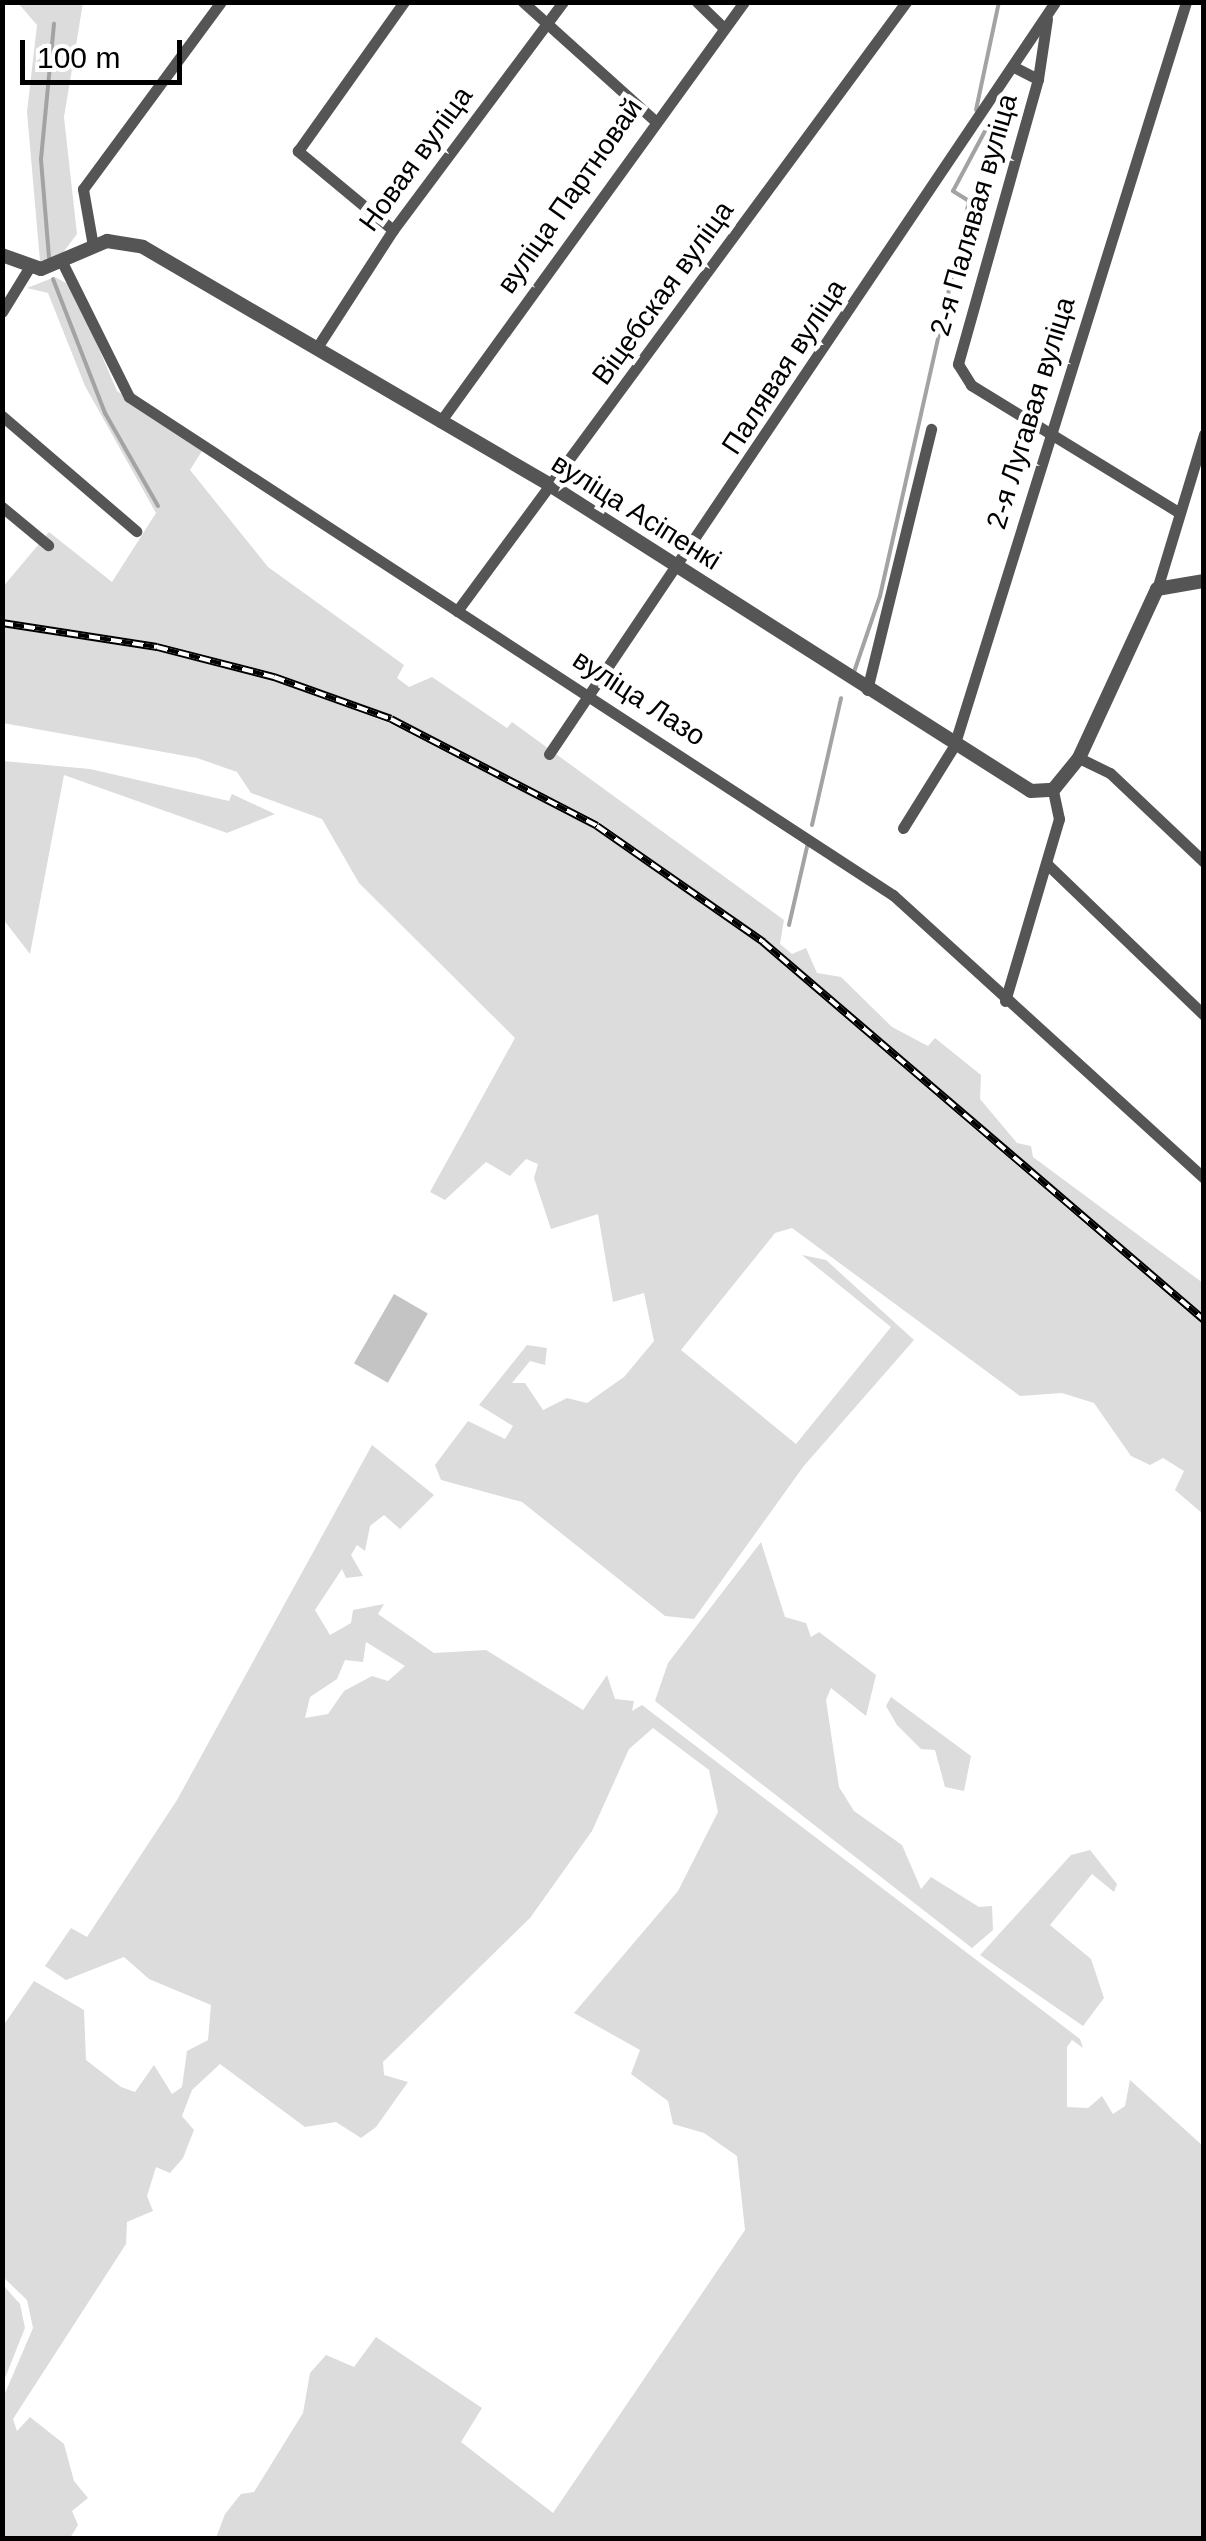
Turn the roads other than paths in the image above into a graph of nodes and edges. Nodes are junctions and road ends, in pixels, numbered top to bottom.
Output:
1 (221, 2) edge
2 (404, 2) edge
3 (523, 2) edge
4 (563, 2) edge
5 (697, 2) edge
6 (744, 2) edge
7 (906, 2) edge
8 (1186, 2) edge
9 (1051, 8) edge
10 (546, 24) junction
11 (724, 28) junction
12 (1014, 67) junction
13 (1038, 79) junction
14 (654, 120) junction
15 (394, 230) junction
16 (93, 246) junction
17 (2, 255) edge
18 (63, 264) junction
19 (29, 268) junction
20 (2, 312) edge
21 (316, 349) junction
22 (2, 416) edge
23 (440, 422) junction
24 (931, 429) dead end
25 (1052, 430) junction
26 (1204, 434) edge
27 (553, 488) junction
28 (2, 507) edge
29 (1178, 512) junction
30 (136, 531) dead end
31 (48, 545) dead end
32 (680, 570) junction
33 (1204, 581) edge
34 (1157, 588) junction
35 (457, 611) junction
36 (867, 690) junction
37 (589, 695) junction
38 (954, 746) junction
39 (549, 754) dead end
40 (1078, 758) junction
41 (1053, 790) junction
42 (903, 828) dead end
43 (1204, 862) edge
44 (1048, 865) junction
45 (1005, 1001) junction
46 (1204, 1015) edge
47 (1204, 1178) edge

1 - 16 street
2 - 15 street
3 - 10 street
4 - 10 street, Новая вуліца
5 - 11 street
6 - 11 street, вуліца Партновай
7 - 27 street, Віцебская вуліца
8 - 25 street, 2-я Лугавая вуліца
9 - 12 street, Палявая вуліца
9 - 13 street, 2-я Палявая вуліца
10 - 14 street
10 - 15 street, Новая вуліца
11 - 14 street, вуліца Партновай
12 - 13 street, 2-я Палявая вуліца
12 - 32 street, Палявая вуліца
13 - 25 street, 2-я Палявая вуліца
14 - 23 street, вуліца Партновай
15 - 21 street, Новая вуліца
16 - 18 street
16 - 21 street, вуліца Асіпенкі
17 - 19 street
18 - 19 street
18 - 35 street, вуліца Лазо
19 - 20 street
21 - 23 street, вуліца Асіпенкі
22 - 30 street
23 - 27 street, вуліца Асіпенкі
24 - 36 street
25 - 29 street
25 - 38 street, 2-я Лугавая вуліца
26 - 29 street
27 - 32 street, вуліца Асіпенкі
27 - 35 street, Віцебская вуліца
28 - 31 street
29 - 34 street
32 - 36 street, вуліца Асіпенкі
32 - 37 street, Палявая вуліца
33 - 34 street
34 - 40 street
35 - 37 street, вуліца Лазо
36 - 38 street, вуліца Асіпенкі
37 - 39 street, Палявая вуліца
37 - 45 street, вуліца Лазо
38 - 41 street, вуліца Асіпенкі
38 - 42 street, 2-я Лугавая вуліца
40 - 41 street
40 - 43 street
41 - 44 street
44 - 45 street
44 - 46 street
45 - 47 street, вуліца Лазо

